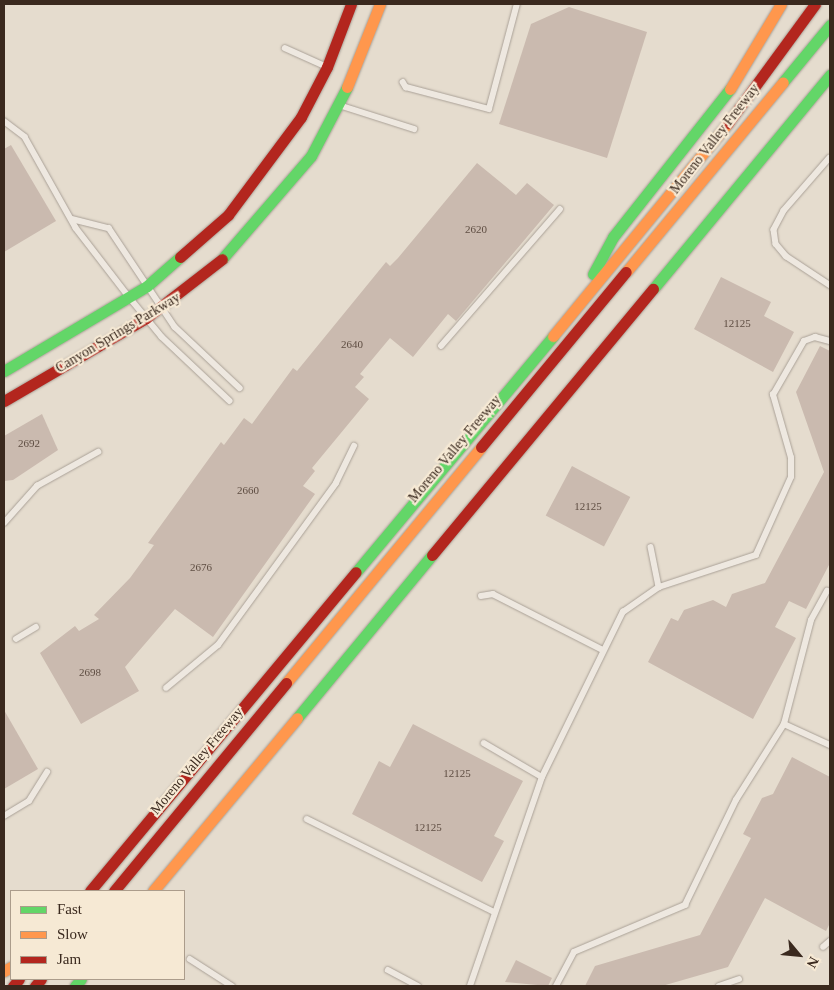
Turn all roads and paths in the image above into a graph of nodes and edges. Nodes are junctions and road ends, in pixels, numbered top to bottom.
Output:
1 (351, 4) edge
2 (380, 4) edge
3 (517, 4) edge
4 (781, 4) edge
5 (816, 4) edge
6 (830, 25) edge
7 (285, 48) dead end
8 (327, 67) junction
9 (830, 75) edge
10 (403, 82) dead end
11 (339, 104) junction
12 (4, 121) edge
13 (414, 130) dead end
14 (830, 158) edge
15 (560, 209) dead end
16 (72, 219) junction
17 (830, 285) edge
18 (148, 286) junction
19 (130, 298) junction
20 (577, 302) junction
21 (162, 308) junction
22 (146, 318) junction
23 (830, 341) edge
24 (441, 346) dead end
25 (4, 371) edge
26 (240, 388) dead end
27 (4, 401) edge
28 (230, 401) dead end
29 (354, 446) dead end
30 (98, 452) dead end
31 (4, 523) edge
32 (651, 547) dead end
33 (659, 587) junction
34 (827, 591) dead end
35 (481, 596) dead end
36 (36, 627) dead end
37 (16, 638) dead end
38 (603, 650) junction
39 (166, 688) dead end
40 (784, 724) junction
41 (484, 743) dead end
42 (830, 745) edge
43 (48, 772) dead end
44 (542, 777) junction
45 (4, 816) edge
46 (308, 819) dead end
47 (91, 890) edge
48 (115, 890) edge
49 (154, 890) edge
50 (494, 912) junction
51 (830, 941) edge
52 (830, 946) edge
53 (190, 959) dead end
54 (388, 970) dead end
55 (739, 979) dead end
56 (232, 986) edge
57 (418, 986) edge
58 (470, 986) edge
59 (556, 986) edge
60 (719, 986) edge

1 - 8 main road, Canyon Springs Parkway
2 - 11 main road, Canyon Springs Parkway
3 - 10 lane
4 - 20 main road
5 - 20 main road, Moreno Valley Freeway
6 - 48 main road
7 - 8 lane
8 - 18 main road, Canyon Springs Parkway
9 - 49 main road
11 - 13 lane
11 - 21 main road, Canyon Springs Parkway
12 - 16 lane
14 - 17 lane
15 - 24 lane
16 - 18 lane
16 - 19 lane
18 - 19 main road, Canyon Springs Parkway
18 - 21 lane
19 - 22 lane
19 - 25 main road, Canyon Springs Parkway
20 - 47 main road, Moreno Valley Freeway
21 - 22 main road, Canyon Springs Parkway
21 - 26 lane
22 - 27 main road, Canyon Springs Parkway
22 - 28 lane
23 - 33 lane
29 - 39 lane
30 - 31 lane
32 - 33 lane
33 - 38 lane
34 - 40 lane
35 - 38 lane
36 - 37 lane
38 - 44 lane
40 - 42 lane
40 - 59 lane
41 - 44 lane
43 - 45 lane
44 - 50 lane
46 - 50 lane
50 - 58 lane
51 - 52 lane
53 - 56 lane
54 - 57 lane
55 - 60 lane

